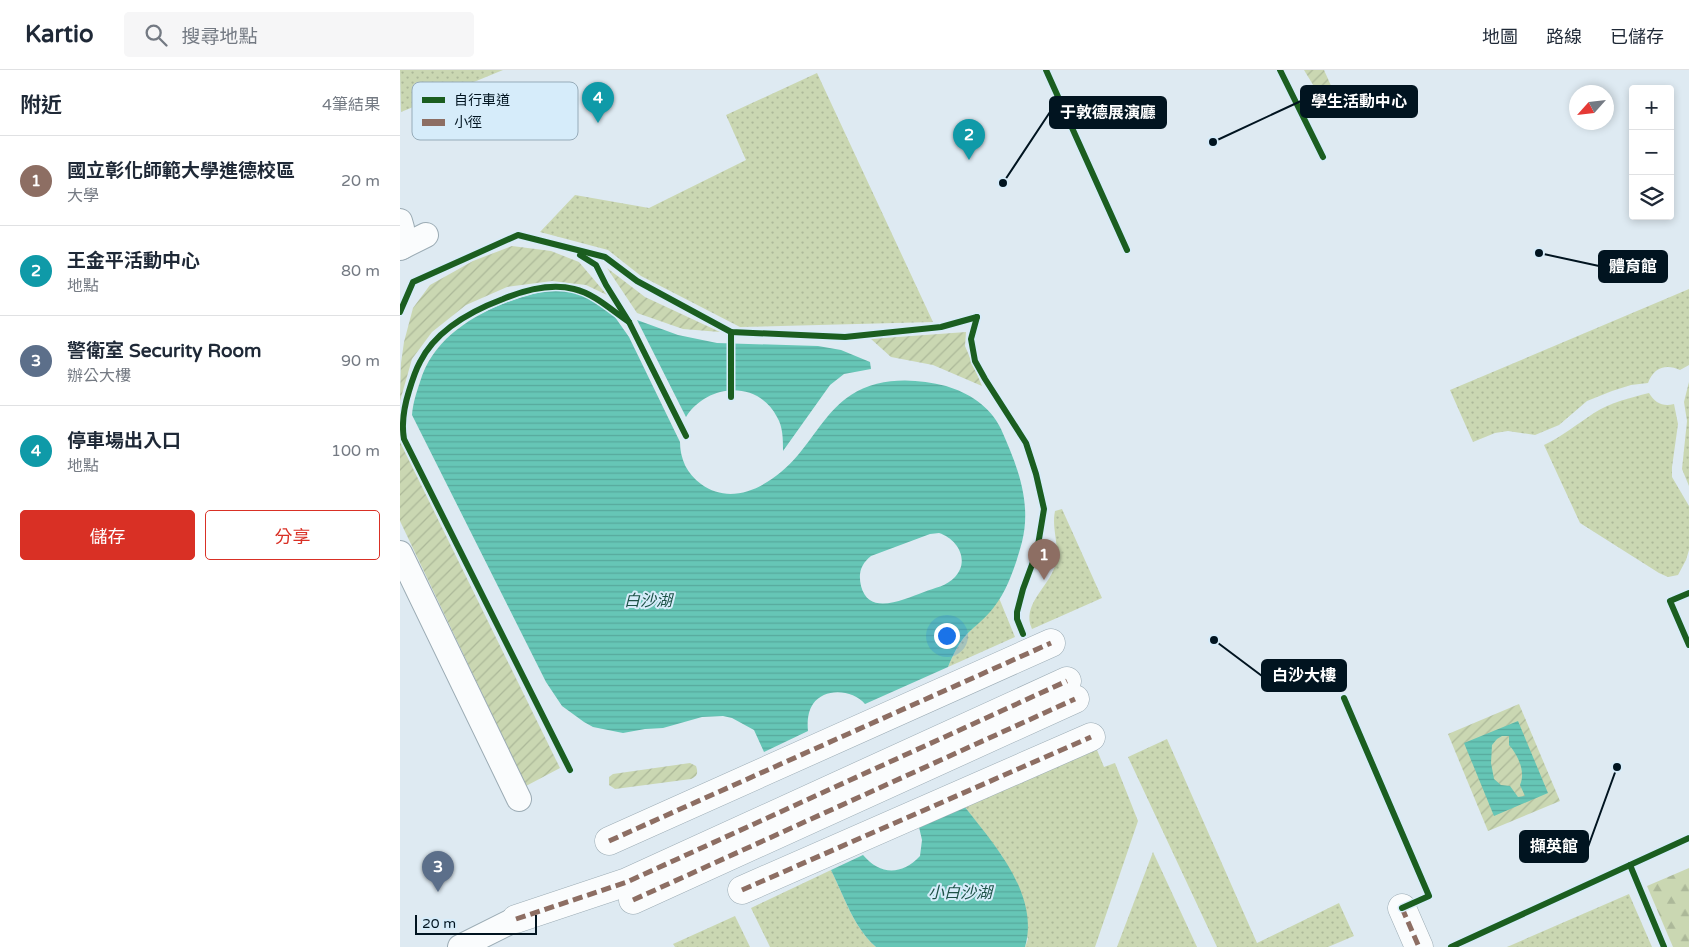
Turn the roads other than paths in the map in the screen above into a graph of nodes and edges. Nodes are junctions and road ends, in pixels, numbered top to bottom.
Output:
1 (400, 221) edge
2 (426, 235) dead end
3 (401, 248) edge
4 (400, 553) edge
5 (1051, 643) dead end
6 (1091, 737) dead end
7 (519, 799) dead end
8 (609, 840) dead end
9 (742, 890) dead end
10 (634, 900) dead end
11 (1402, 908) dead end
12 (516, 919) joint
13 (460, 947) edge
14 (1418, 947) edge

1 - 3 lane
2 - 3 lane
4 - 7 lane
5 - 8 street
6 - 9 street
10 - 12 street
11 - 14 street
12 - 13 lane

